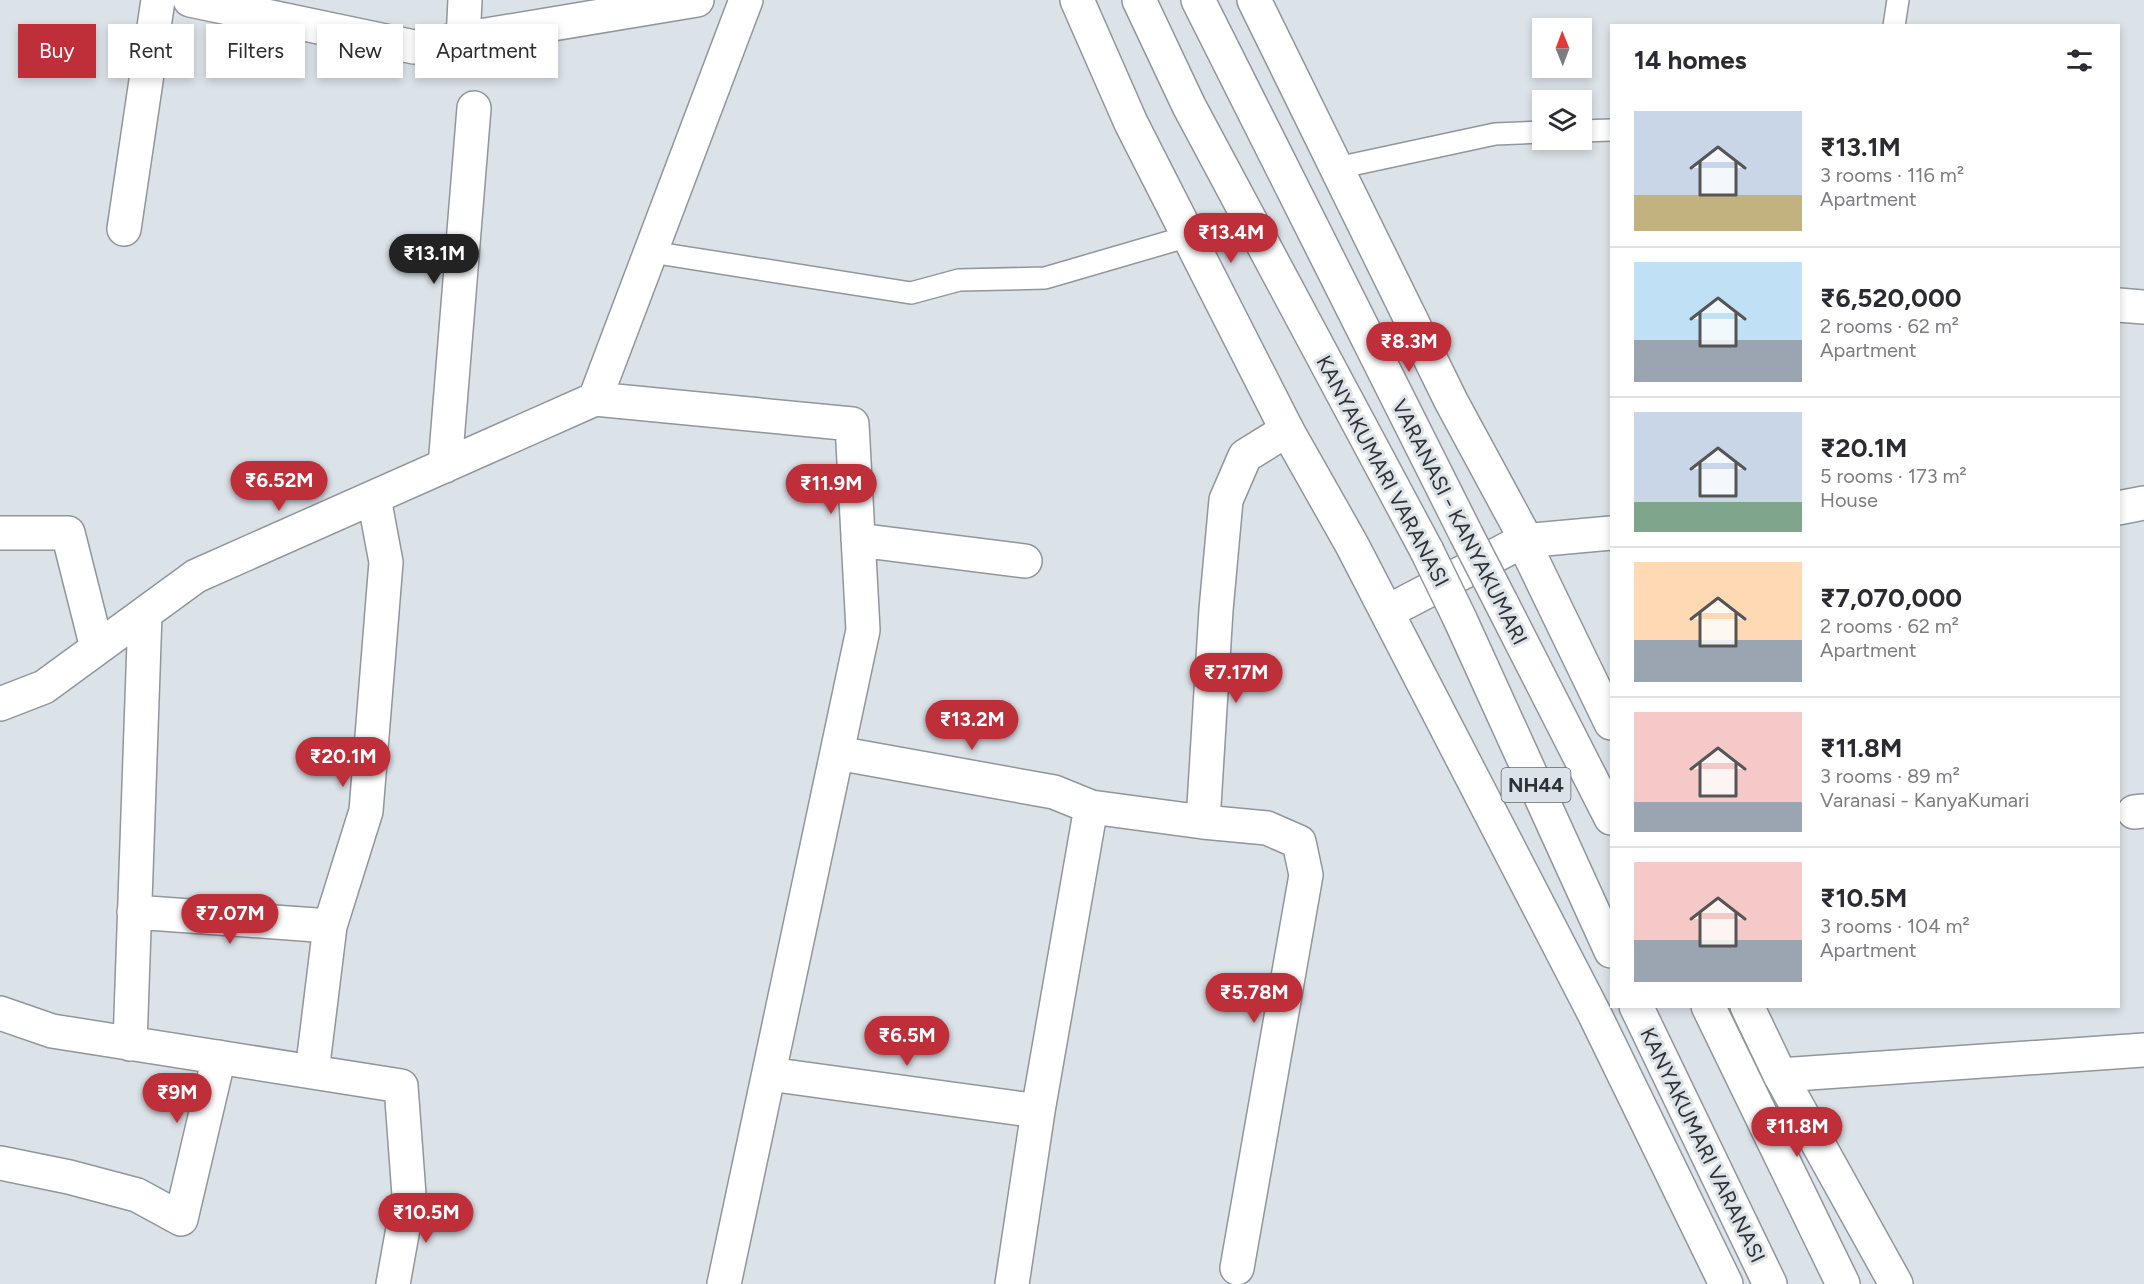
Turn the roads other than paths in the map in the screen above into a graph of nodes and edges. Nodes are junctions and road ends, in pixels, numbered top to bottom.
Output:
1 (158, 0) edge
2 (190, 0) edge
3 (465, 0) edge
4 (698, 0) edge
5 (746, 0) edge
6 (1077, 0) edge
7 (1139, 0) edge
8 (1198, 0) edge
9 (1254, 0) edge
10 (1898, 0) edge
11 (463, 24) edge
12 (556, 24) edge
13 (1894, 24) edge
14 (415, 47) edge
15 (474, 108) dead end
16 (1610, 130) edge
17 (1592, 131) edge
18 (1532, 132) edge
19 (1337, 168) junction
20 (124, 230) dead end
21 (1189, 236) junction
22 (651, 252) junction
23 (2120, 305) edge
24 (2144, 307) edge
25 (595, 399) junction
26 (1287, 430) junction
27 (446, 466) junction
28 (374, 498) junction
29 (2144, 503) edge
30 (2120, 508) edge
31 (0, 533) edge
32 (1610, 533) edge
33 (858, 540) junction
34 (1524, 541) junction
35 (1025, 561) dead end
36 (1387, 612) junction
37 (145, 614) junction
38 (97, 648) junction
39 (0, 704) edge
40 (1610, 721) edge
41 (837, 753) junction
42 (1091, 807) junction
43 (1610, 816) edge
44 (1203, 822) junction
45 (134, 912) junction
46 (330, 926) junction
47 (1610, 949) edge
48 (1637, 1008) edge
49 (1709, 1008) edge
50 (1749, 1008) edge
51 (0, 1013) edge
52 (130, 1044) junction
53 (2144, 1050) edge
54 (219, 1057) junction
55 (312, 1072) junction
56 (769, 1074) junction
57 (1780, 1075) junction
58 (1038, 1111) junction
59 (0, 1163) edge
60 (1237, 1268) dead end
61 (393, 1284) edge
62 (724, 1284) edge
63 (1012, 1284) edge
64 (1725, 1284) edge
65 (1770, 1284) edge
66 (1843, 1284) edge
67 (1896, 1284) edge

1 - 20 main road
2 - 14 main road
3 - 11 main road
4 - 12 main road
5 - 22 main road
6 - 21 main road
7 - 47 main road, KANYAKUMARI VARANASI / NH44, bridge
8 - 43 main road, VARANASI - KANYAKUMARI / NH44, bridge
9 - 19 main road
10 - 13 lane
15 - 27 main road
16 - 17 lane
18 - 19 lane
19 - 34 main road
21 - 22 lane
21 - 26 main road
22 - 25 main road
23 - 24 main road
25 - 27 main road
25 - 33 main road
26 - 36 main road
26 - 44 main road
27 - 28 main road
28 - 37 main road
28 - 46 main road
29 - 30 main road
31 - 38 main road
32 - 34 main road
33 - 35 main road
33 - 41 main road
34 - 36 main road
34 - 40 main road
36 - 64 main road
37 - 38 main road
37 - 45 main road
38 - 39 main road
41 - 42 main road
41 - 56 main road
42 - 44 main road
42 - 58 main road
44 - 60 main road
45 - 46 main road
45 - 52 main road
46 - 55 main road
48 - 65 main road, KANYAKUMARI VARANASI
49 - 66 main road
50 - 57 main road
51 - 52 main road
52 - 54 main road
53 - 57 main road
54 - 55 main road
54 - 59 main road
55 - 61 main road
56 - 58 main road
56 - 62 main road
57 - 67 main road
58 - 63 main road

